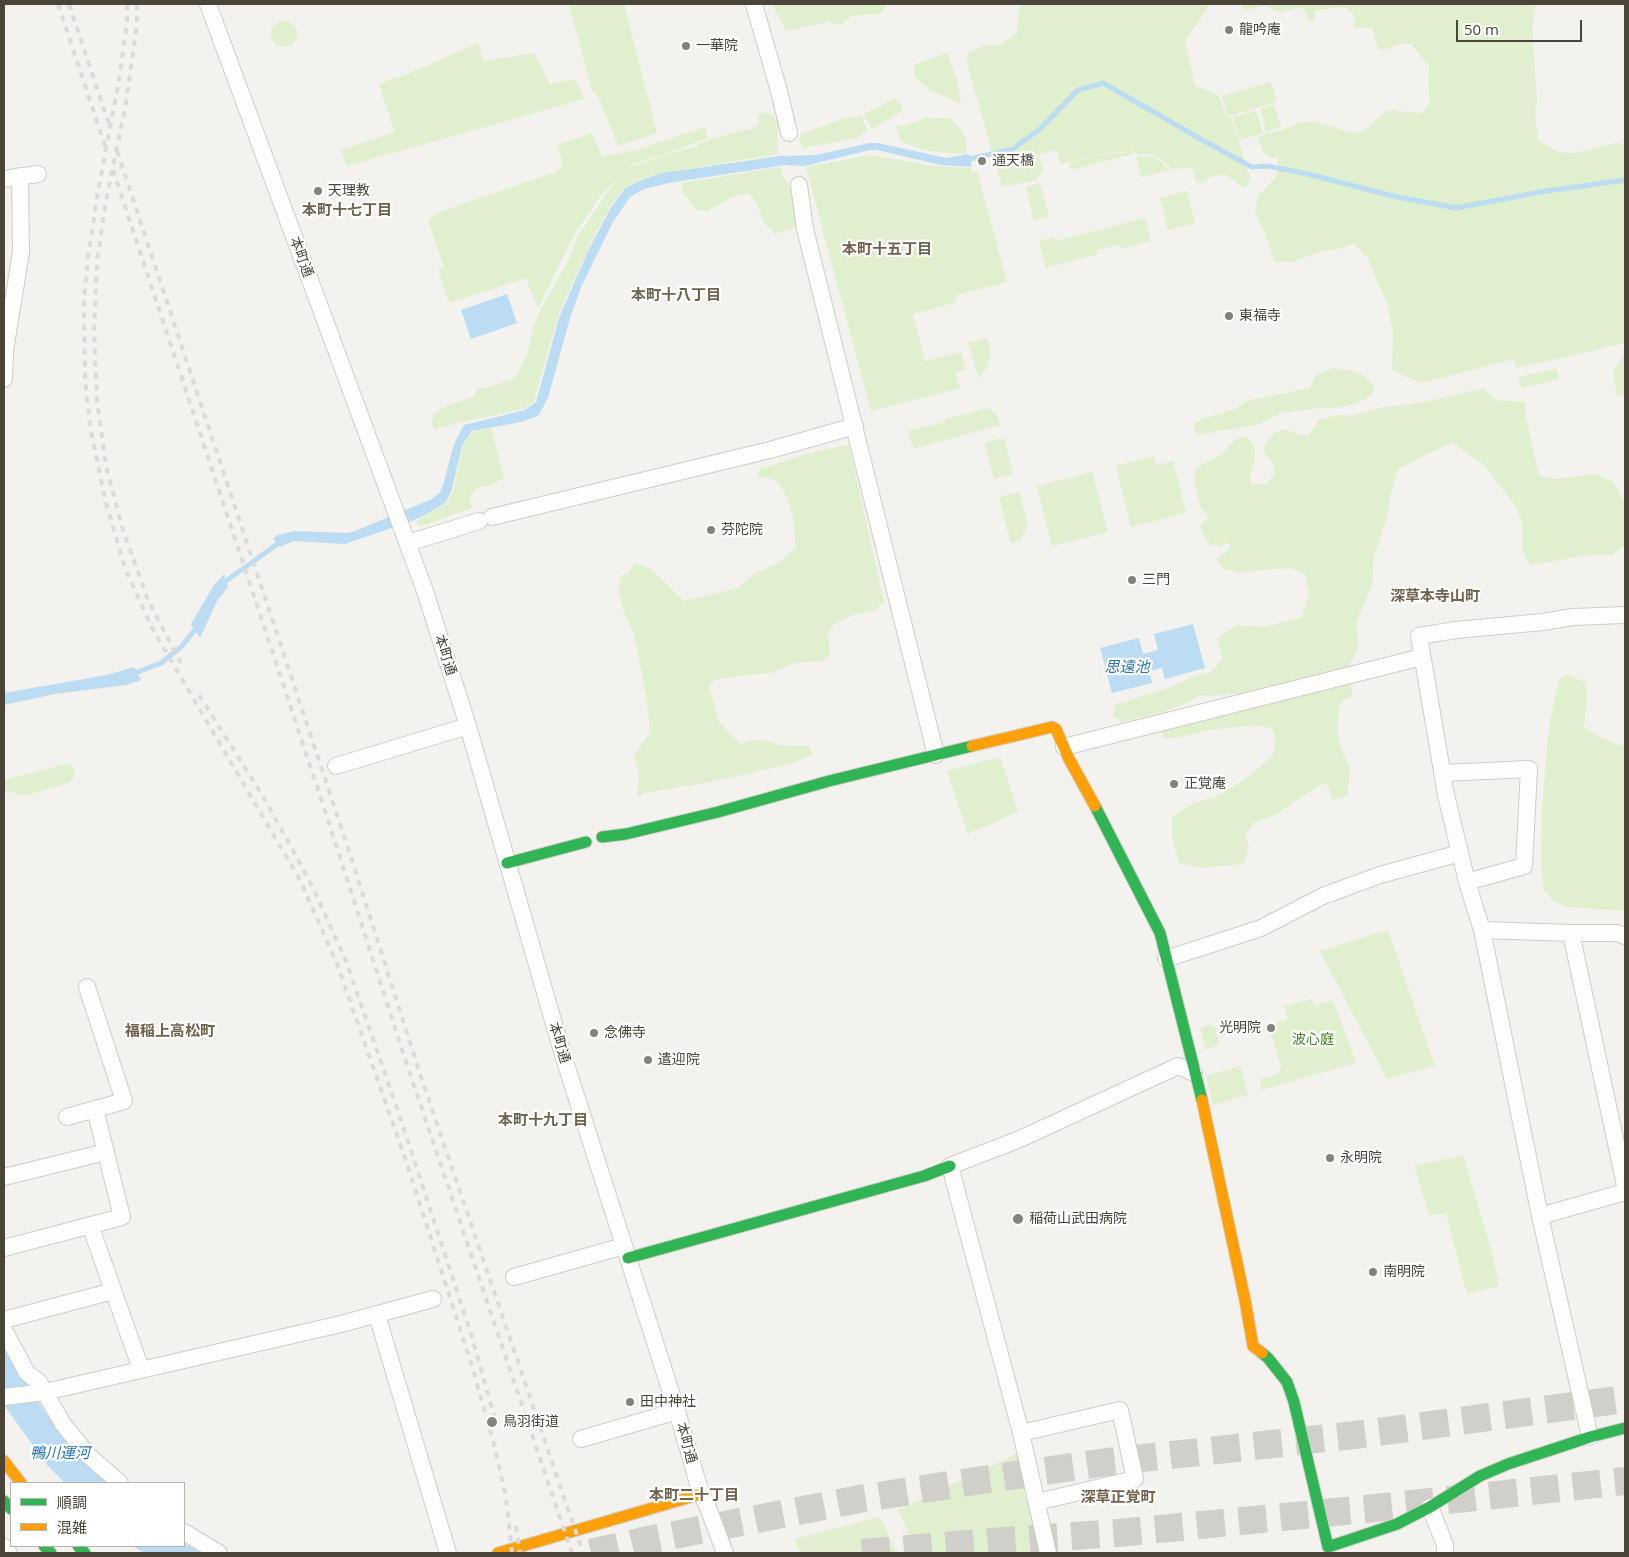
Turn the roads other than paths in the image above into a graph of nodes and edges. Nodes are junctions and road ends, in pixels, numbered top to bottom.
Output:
1 (208, 4) edge
2 (754, 4) edge
3 (789, 133) dead end
4 (38, 174) dead end
5 (12, 178) edge
6 (799, 185) dead end
7 (4, 379) edge
8 (855, 426) junction
9 (405, 537) junction
10 (1625, 615) edge
11 (1422, 656) junction
12 (468, 726) junction
13 (1064, 747) junction
14 (936, 754) junction
15 (336, 766) dead end
16 (1442, 773) junction
17 (602, 837) dead end
18 (586, 842) dead end
19 (1460, 854) junction
20 (507, 863) junction
21 (1467, 882) junction
22 (1482, 930) junction
23 (1571, 933) junction
24 (1625, 936) edge
25 (1166, 959) junction
26 (87, 987) dead end
27 (1194, 1073) junction
28 (95, 1109) junction
29 (67, 1117) dead end
30 (106, 1152) junction
31 (950, 1166) junction
32 (4, 1177) edge
33 (1625, 1185) edge
34 (1625, 1192) edge
35 (1540, 1216) junction
36 (90, 1226) junction
37 (4, 1248) edge
38 (626, 1252) junction
39 (514, 1277) dead end
40 (113, 1291) junction
41 (433, 1299) dead end
42 (377, 1315) junction
43 (4, 1320) edge
44 (4, 1330) edge
45 (141, 1369) junction
46 (42, 1392) junction
47 (4, 1398) edge
48 (677, 1412) junction
49 (1625, 1428) edge
50 (1021, 1433) junction
51 (1590, 1437) junction
52 (581, 1439) dead end
53 (4, 1461) edge
54 (20, 1482) edge
55 (119, 1482) edge
56 (701, 1494) junction
57 (1037, 1502) junction
58 (1430, 1507) junction
59 (185, 1533) edge
60 (4, 1547) edge
61 (9, 1553) edge
62 (219, 1553) edge
63 (448, 1553) edge
64 (498, 1553) edge
65 (724, 1553) edge
66 (1048, 1553) edge
67 (1445, 1553) edge

1 - 9 street, 本町通
2 - 3 street
4 - 5 street
5 - 7 street
6 - 8 street
8 - 9 street
8 - 14 street
9 - 12 street, 本町通
10 - 11 street
11 - 13 street
11 - 16 street
12 - 15 street
12 - 20 street, 本町通
13 - 14 street
13 - 25 street
14 - 17 street
16 - 19 street
16 - 21 street
18 - 20 street
19 - 21 street
19 - 25 street
20 - 38 street, 本町通
21 - 22 street
22 - 23 street
22 - 35 street
23 - 24 street
23 - 33 street
25 - 27 street
26 - 28 street
27 - 31 street
27 - 58 street
28 - 29 street
28 - 30 street
30 - 32 street
30 - 36 street
31 - 38 street
31 - 50 street
34 - 35 street
35 - 51 street
36 - 37 street
36 - 40 street
38 - 39 street
38 - 48 street, 本町通
40 - 43 street
40 - 45 street
41 - 42 street
42 - 45 street
42 - 63 street
44 - 46 street
45 - 46 street
46 - 47 street
46 - 55 street
48 - 52 street
48 - 56 street, 本町通
49 - 51 street
50 - 57 street
50 - 57 street
51 - 58 street
53 - 54 street
56 - 64 street
56 - 65 street, 本町通
57 - 66 street
58 - 67 street
59 - 62 street
60 - 61 street

